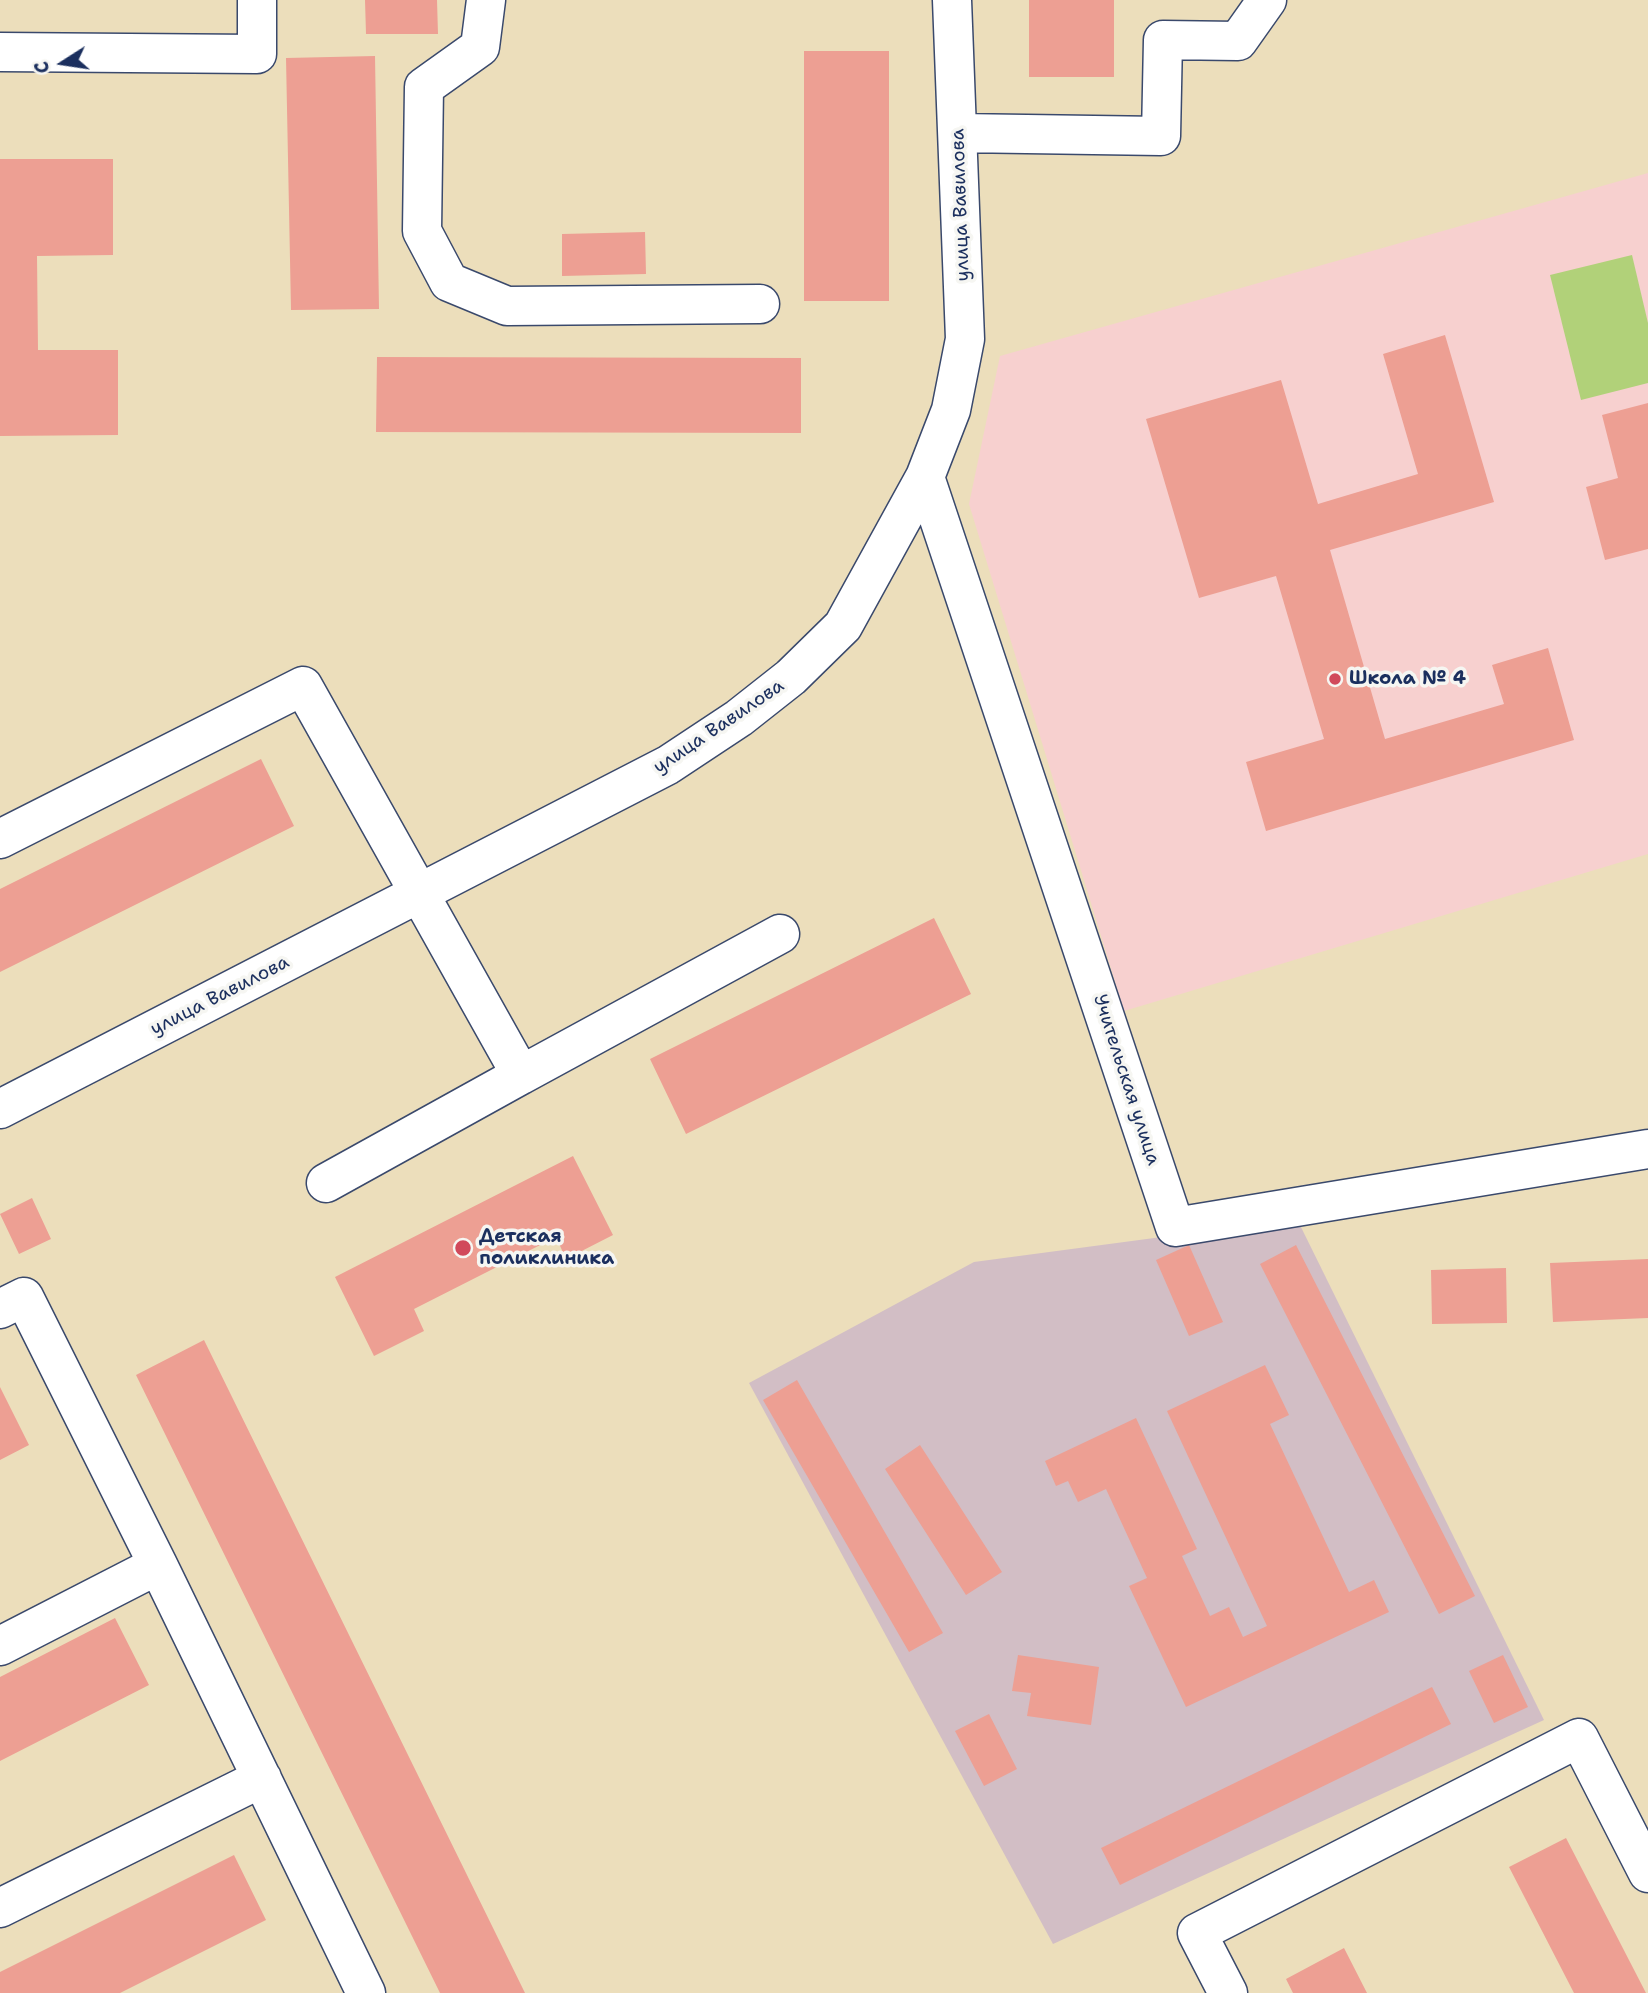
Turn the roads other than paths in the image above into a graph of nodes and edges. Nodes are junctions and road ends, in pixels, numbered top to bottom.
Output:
1 (257, 0) edge
2 (486, 0) edge
3 (952, 0) edge
4 (1268, 0) edge
5 (0, 52) edge
6 (959, 133) junction
7 (760, 304) dead end
8 (925, 477) junction
9 (0, 839) edge
10 (419, 895) junction
11 (780, 934) dead end
12 (521, 1074) junction
13 (0, 1109) edge
14 (1648, 1149) edge
15 (326, 1183) dead end
16 (0, 1309) edge
17 (159, 1565) junction
18 (0, 1646) edge
19 (262, 1778) junction
20 (1648, 1873) edge
21 (0, 1908) edge
22 (366, 1993) edge
23 (1228, 1993) edge

1 - 5 street
2 - 7 street
3 - 6 street, улица Вавилова
4 - 6 street
6 - 8 street, улица Вавилова
8 - 10 street, улица Вавилова
8 - 14 street, Учительская улица
9 - 10 street
10 - 12 street
10 - 13 street, улица Вавилова
11 - 12 street
12 - 15 street
16 - 17 street
17 - 18 street
17 - 19 street
19 - 21 street
19 - 22 street
20 - 23 street

